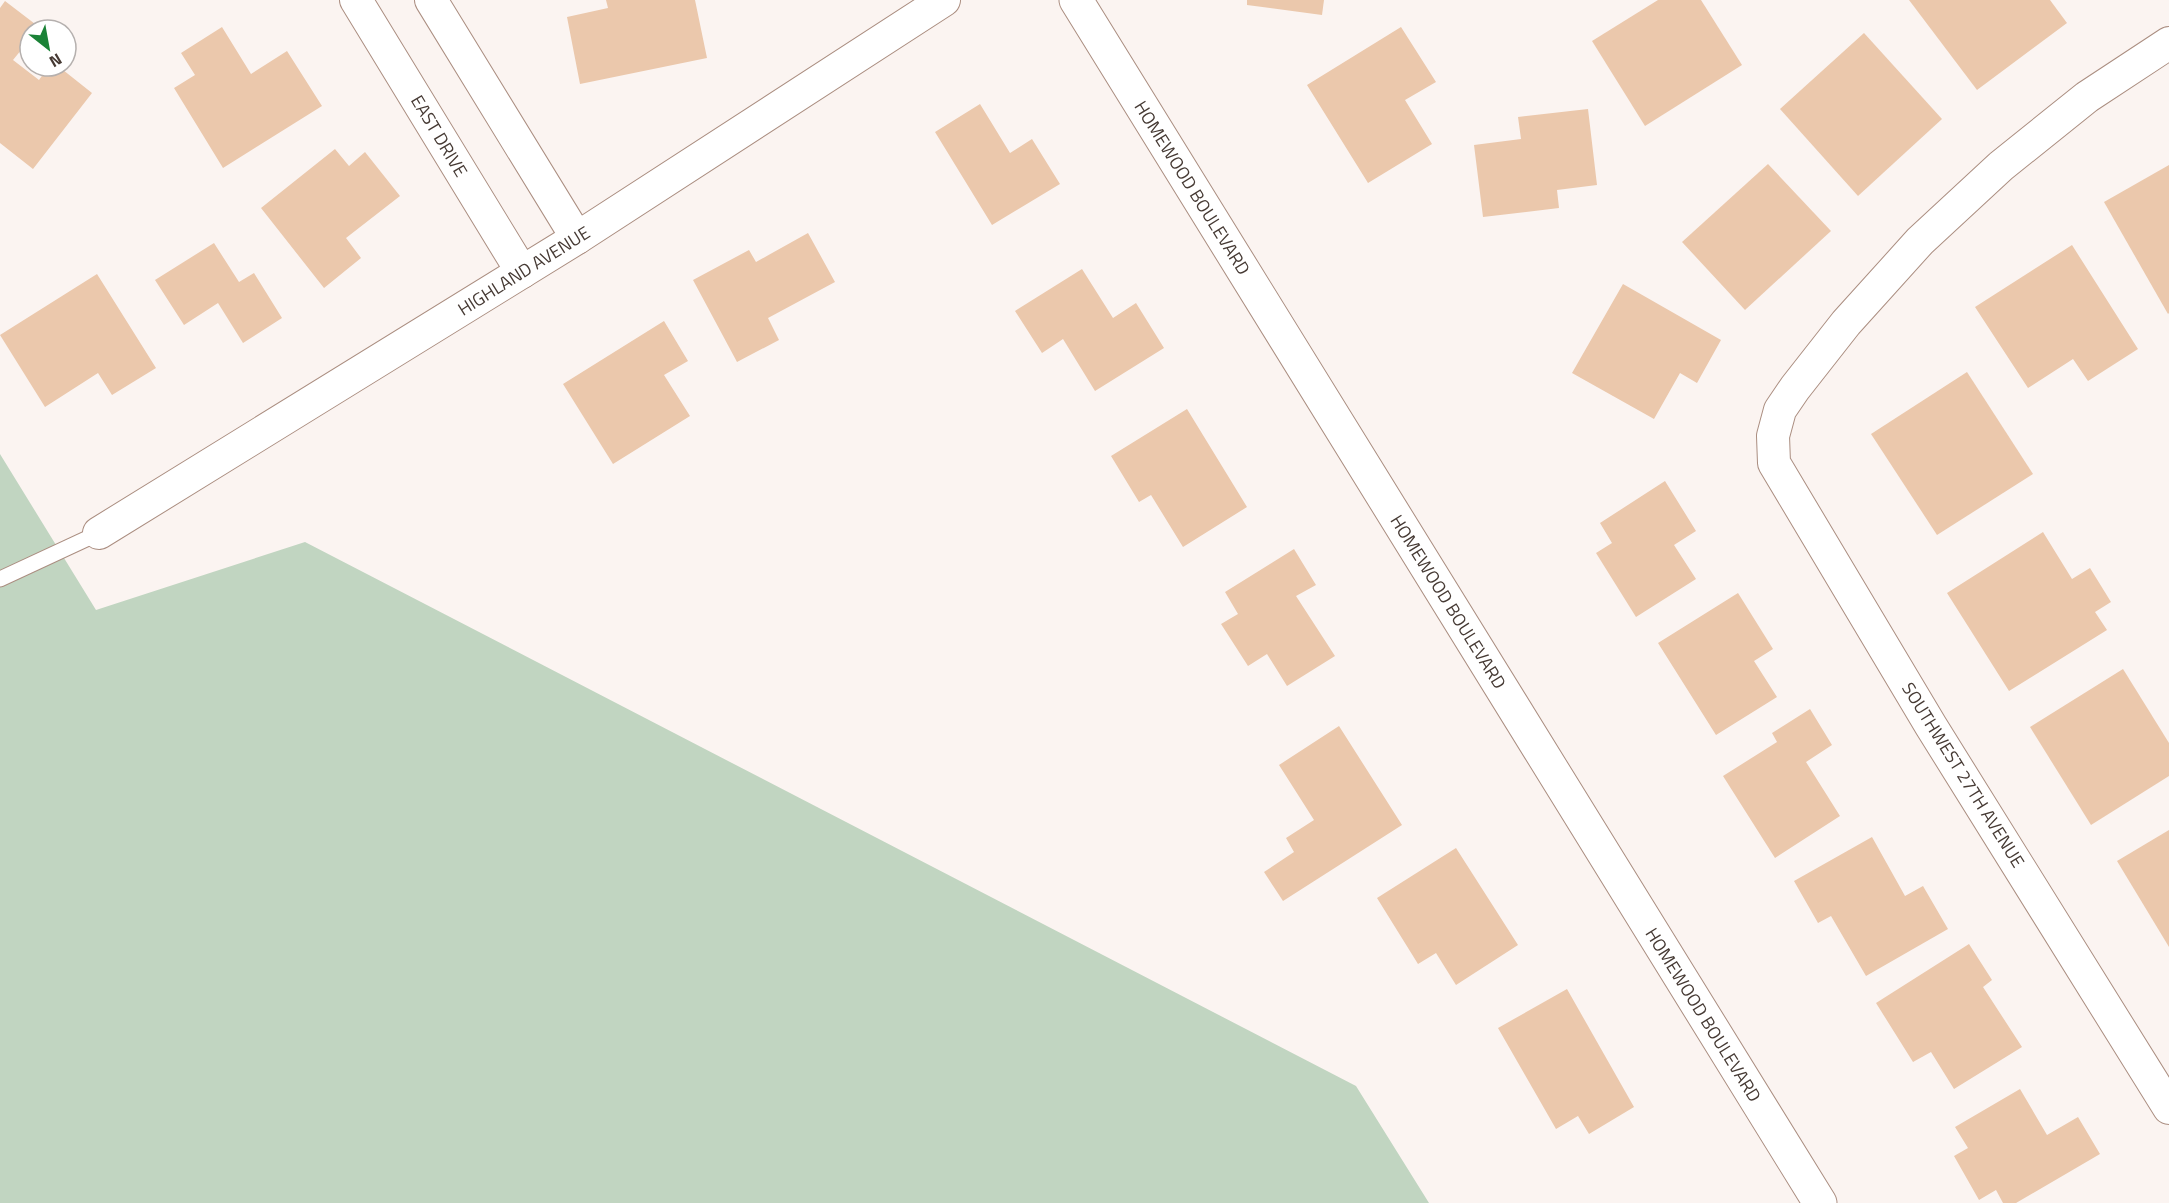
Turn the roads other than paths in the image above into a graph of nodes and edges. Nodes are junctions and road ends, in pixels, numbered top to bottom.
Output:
1 (356, 0) edge
2 (431, 0) edge
3 (944, 0) edge
4 (1076, 0) edge
5 (2169, 43) edge
6 (577, 238) junction
7 (522, 272) junction
8 (99, 534) joint
9 (0, 579) edge
10 (2169, 1108) edge
11 (1820, 1203) edge

1 - 7 street, EAST DRIVE
2 - 6 street
3 - 6 street, HIGHLAND AVENUE
4 - 11 street, HOMEWOOD BOULEVARD
5 - 10 street, SOUTHWEST 27TH AVENUE
6 - 7 street, HIGHLAND AVENUE
7 - 8 street, HIGHLAND AVENUE
8 - 9 lane

